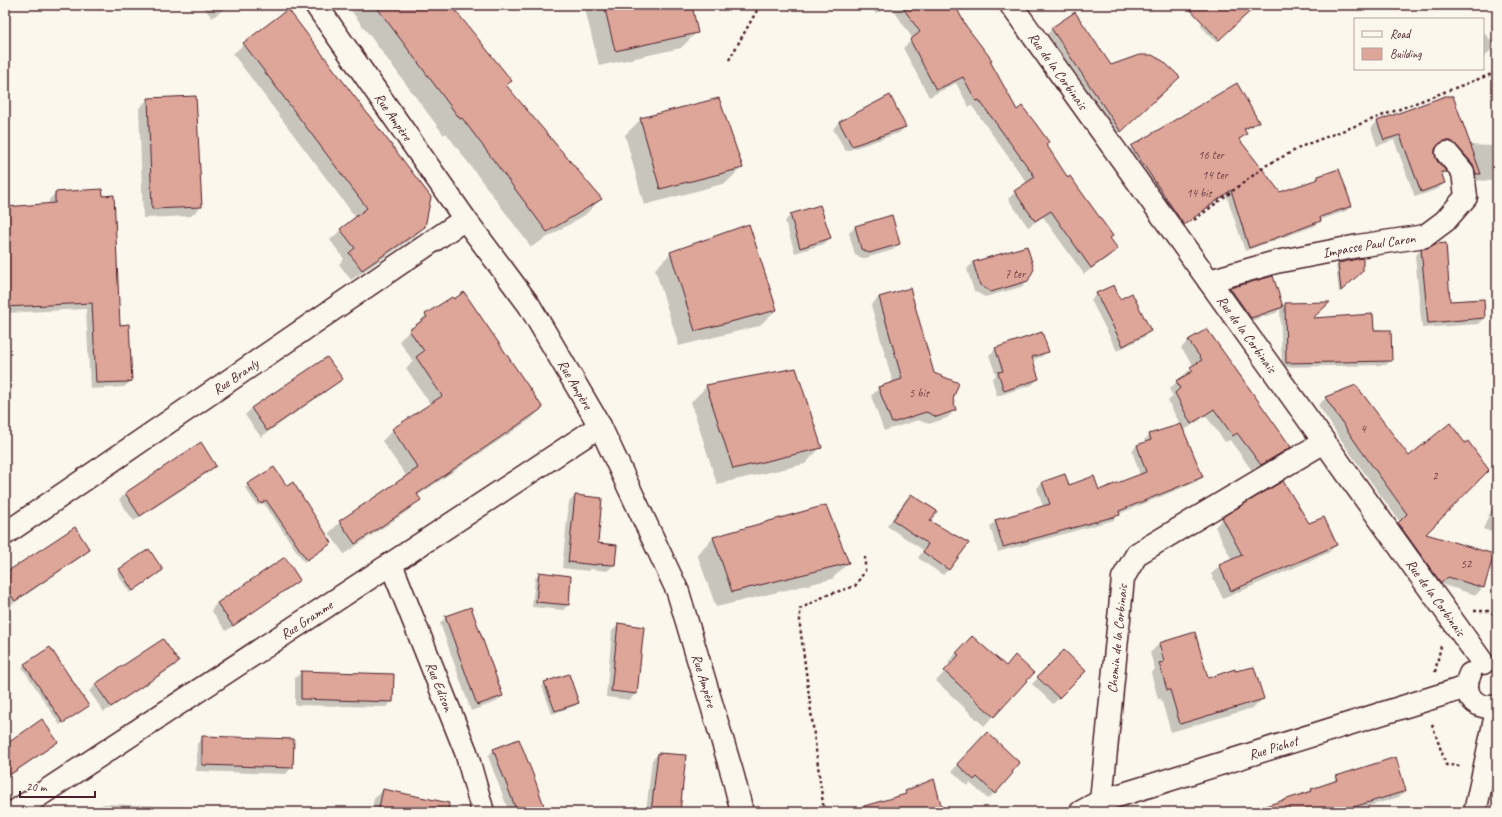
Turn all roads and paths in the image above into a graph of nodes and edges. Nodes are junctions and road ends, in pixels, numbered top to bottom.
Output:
1 (316, 5) edge
2 (760, 5) edge
3 (1011, 5) edge
4 (729, 60) dead end
5 (1497, 72) edge
6 (1447, 153) dead end
7 (465, 219) junction
8 (1176, 234) junction
9 (1209, 281) junction
10 (600, 426) junction
11 (1324, 442) junction
12 (5, 534) edge
13 (864, 557) dead end
14 (390, 564) junction
15 (1490, 664) edge
16 (1467, 687) junction
17 (1497, 706) edge
18 (1497, 710) edge
19 (1100, 801) junction
20 (14, 812) edge
21 (483, 812) edge
22 (742, 812) edge
23 (824, 812) edge
24 (1081, 812) edge
25 (1475, 812) edge

1 - 7 street, Rue Ampère
2 - 4 path
3 - 8 street, Rue de la Corbinais
5 - 8 path
6 - 9 street, Impasse Paul Caron
7 - 10 street, Rue Ampère
7 - 12 street, Rue Branly
8 - 9 street, Rue de la Corbinais
9 - 11 street, Rue de la Corbinais
10 - 14 street, Rue Gramme
10 - 22 street, Rue Ampère
11 - 15 street, Rue de la Corbinais
11 - 19 street, Chemin de la Corbinais
13 - 23 path
14 - 20 street, Rue Gramme
14 - 21 street, Rue Edison
15 - 16 street
16 - 17 street
16 - 19 street, Rue Pichot
18 - 25 street
19 - 24 street, Rue Pichot

